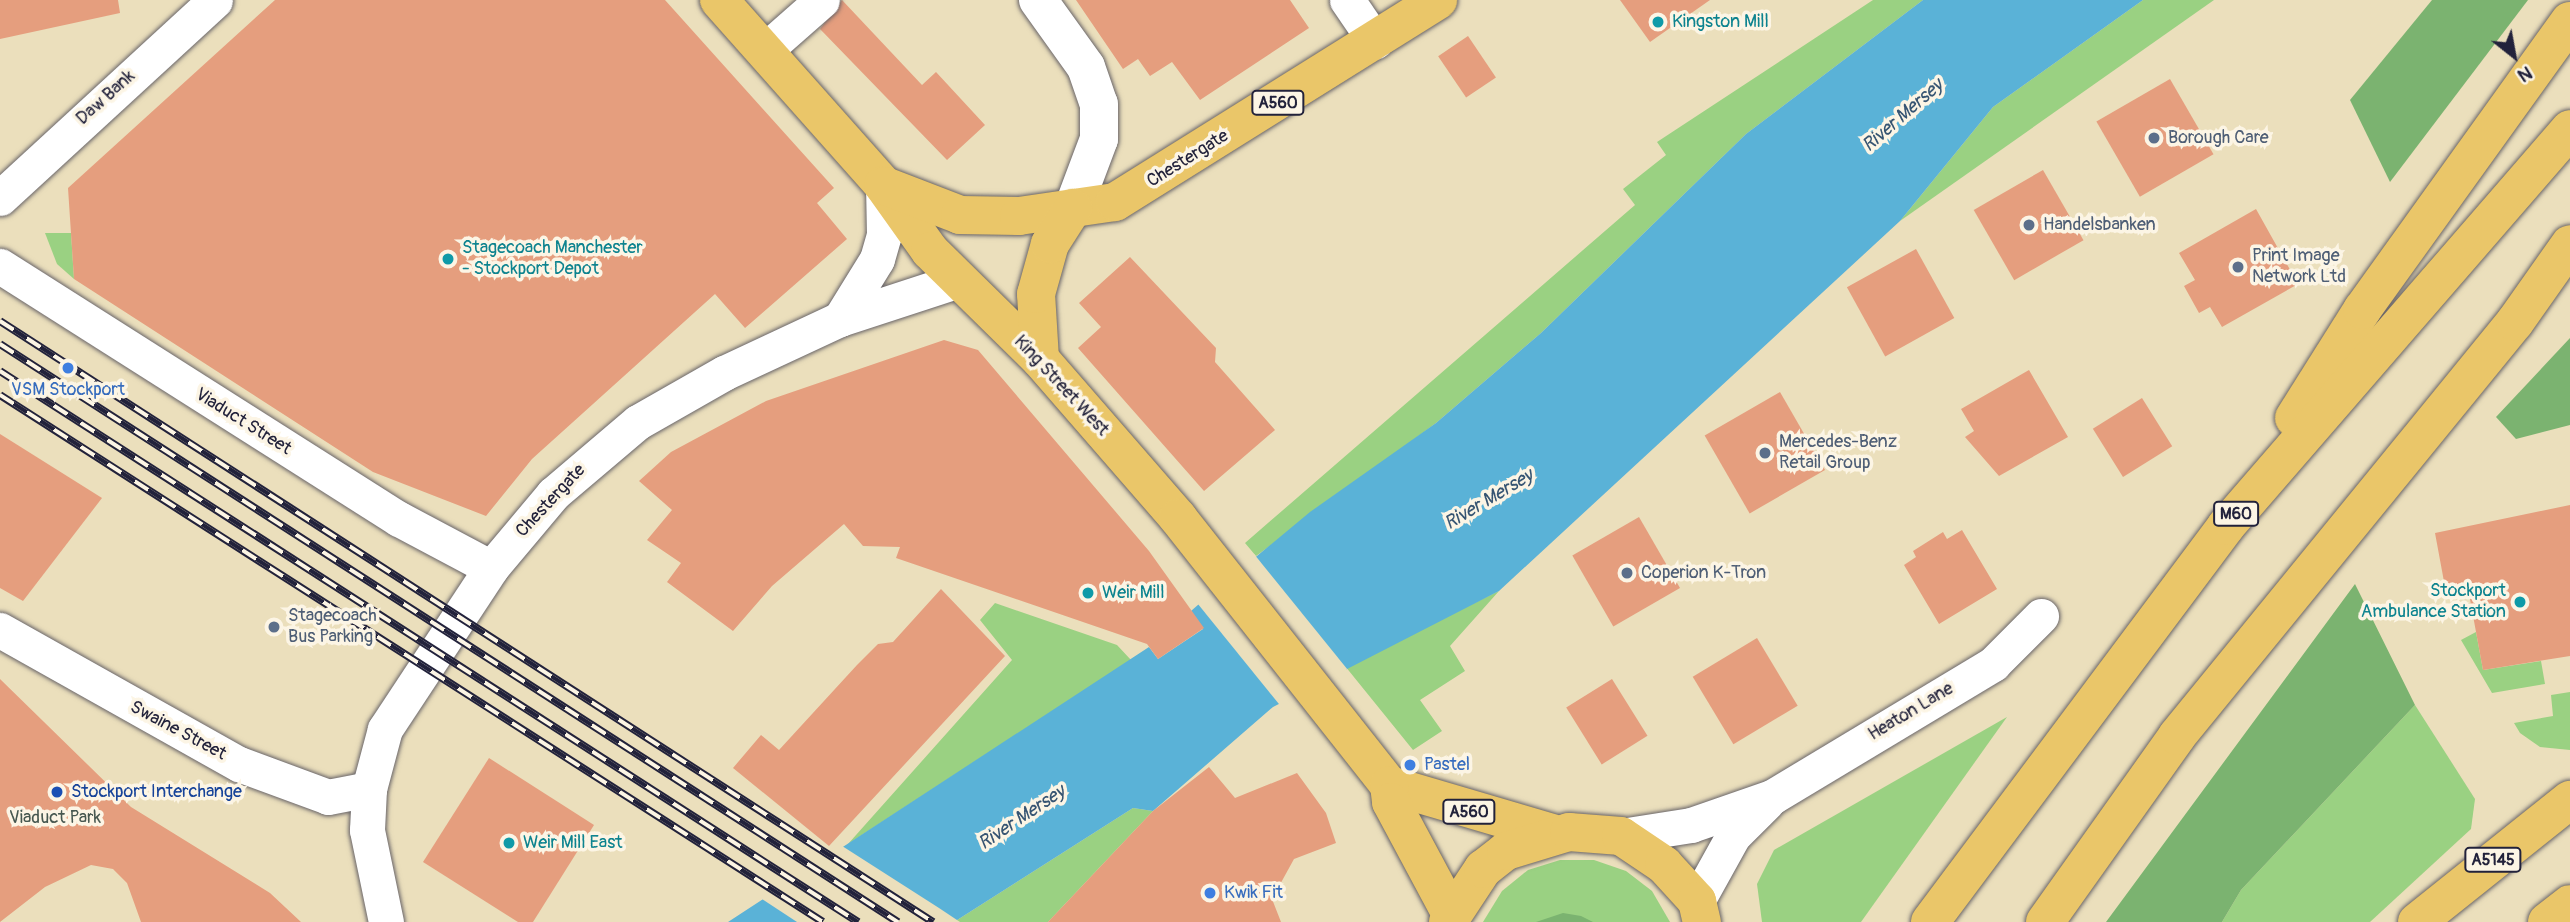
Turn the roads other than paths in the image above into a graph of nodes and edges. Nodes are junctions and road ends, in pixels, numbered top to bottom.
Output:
1 (215, 0) edge
2 (719, 0) edge
3 (822, 0) edge
4 (1038, 0) edge
5 (1347, 0) edge
6 (1438, 0) edge
7 (2570, 21) edge
8 (1375, 40) junction
9 (764, 51) junction
10 (2570, 129) edge
11 (883, 185) junction
12 (0, 198) edge
13 (1073, 208) junction
14 (2570, 244) edge
15 (0, 266) edge
16 (2570, 277) edge
17 (956, 281) junction
18 (840, 319) junction
19 (2515, 322) junction
20 (1040, 359) junction
21 (2225, 526) junction
22 (491, 568) junction
23 (2041, 616) dead end
24 (0, 630) edge
25 (1389, 785) junction
26 (369, 789) junction
27 (1772, 797) junction
28 (2570, 800) edge
29 (1552, 833) junction
30 (1621, 836) junction
31 (2570, 904) edge
32 (1700, 912) edge
33 (1449, 918) edge
34 (386, 922) edge
35 (1930, 922) edge
36 (2045, 922) edge
37 (2417, 922) edge
38 (2547, 922) edge

1 - 12 street, Daw Bank
2 - 9 main road, King Street West / A560
3 - 9 street
4 - 13 street
5 - 8 street
6 - 8 main road, Chestergate / A560
7 - 21 main road, M60
8 - 13 main road, Chestergate / A560
9 - 11 main road, King Street West / A560
10 - 21 main road, M60
11 - 13 main road, Chestergate / A560
11 - 17 main road, King Street West / A560
11 - 18 street
13 - 20 main road
14 - 19 main road
15 - 22 street, Viaduct Street
16 - 19 main road
17 - 18 street, Chestergate
17 - 20 main road, King Street West / A560
18 - 22 street, Chestergate
19 - 36 main road
20 - 25 main road, King Street West / A560
21 - 35 main road, M60
22 - 26 street, Chestergate
23 - 27 street, Heaton Lane
24 - 26 street, Swaine Street
25 - 29 main road, A560
25 - 33 main road, King Street West / A560
26 - 34 street, Chestergate
27 - 30 street, Heaton Lane
27 - 32 street, Heaton Lane
28 - 37 main road, A5145
29 - 30 main road
29 - 33 main road
30 - 32 main road
31 - 38 main road

